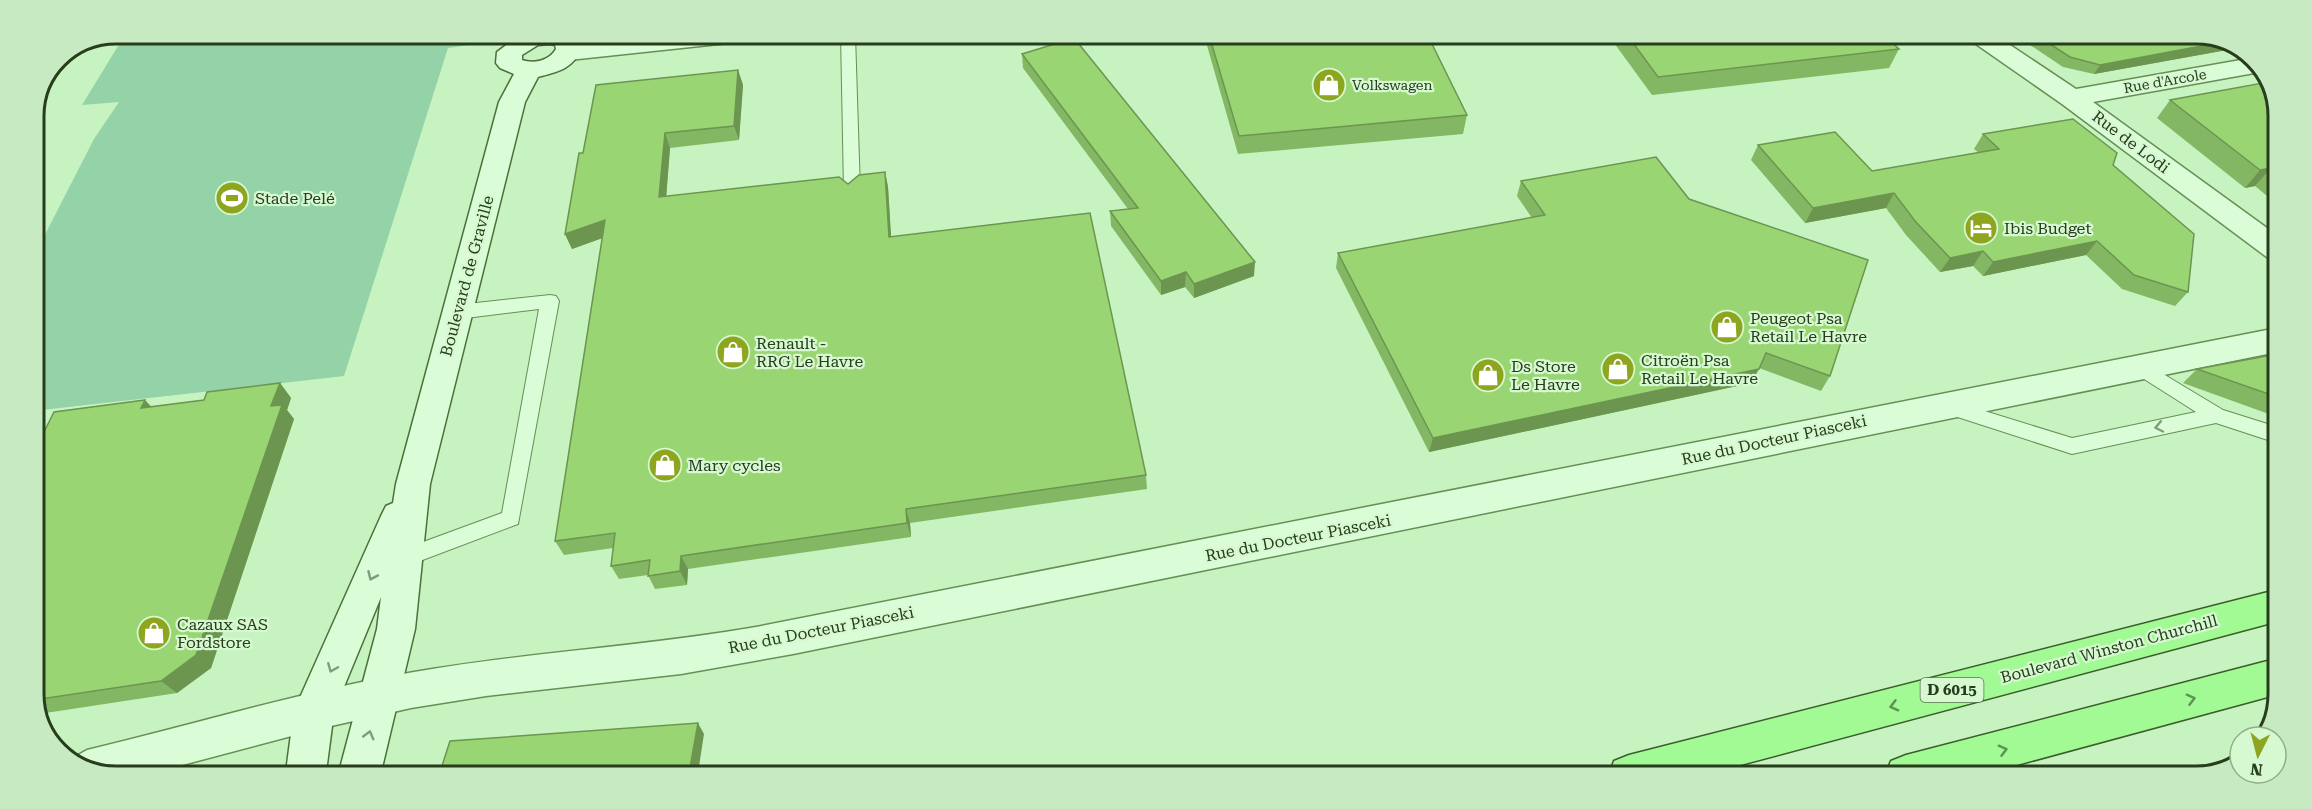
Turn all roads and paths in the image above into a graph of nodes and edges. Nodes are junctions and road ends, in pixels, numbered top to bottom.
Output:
1 (518, 44) edge
2 (566, 44) edge
3 (648, 44) edge
4 (848, 44) edge
5 (1992, 44) edge
6 (568, 52) junction
7 (2248, 66) edge
8 (529, 70) junction
9 (2071, 98) junction
10 (852, 191) edge
11 (2268, 244) edge
12 (458, 312) junction
13 (2268, 342) edge
14 (2140, 367) junction
15 (1944, 405) junction
16 (2216, 415) junction
17 (2268, 432) edge
18 (413, 484) junction
19 (404, 558) junction
20 (2268, 608) edge
21 (2268, 679) edge
22 (380, 698) junction
23 (315, 711) junction
24 (109, 765) edge
25 (307, 766) edge
26 (362, 766) edge
27 (1663, 766) edge
28 (1940, 766) edge

1 - 8 street
2 - 6 street
3 - 6 street
4 - 10 lane
5 - 9 street, Rue de Lodi
6 - 8 street
7 - 9 street, Rue d'Arcole
8 - 12 street, Boulevard de Graville
9 - 11 street, Rue de Lodi
12 - 18 street, Boulevard de Graville
12 - 19 lane
13 - 14 street, Rue du Docteur Piasceki
14 - 15 street, Rue du Docteur Piasceki
14 - 16 lane
16 -> 15 lane
15 - 22 street, Rue du Docteur Piasceki
16 - 17 lane
18 - 19 street, Boulevard de Graville
18 -> 23 street, Boulevard de Graville
19 - 22 street, Boulevard de Graville
20 -> 27 main road, Boulevard Winston Churchill / D 6015
28 -> 21 main road
22 - 23 street, Rue du Docteur Piasceki
26 -> 22 street, Boulevard de Graville
23 - 24 street, Rue du Docteur Piasceki
23 - 25 street, Boulevard de Graville

